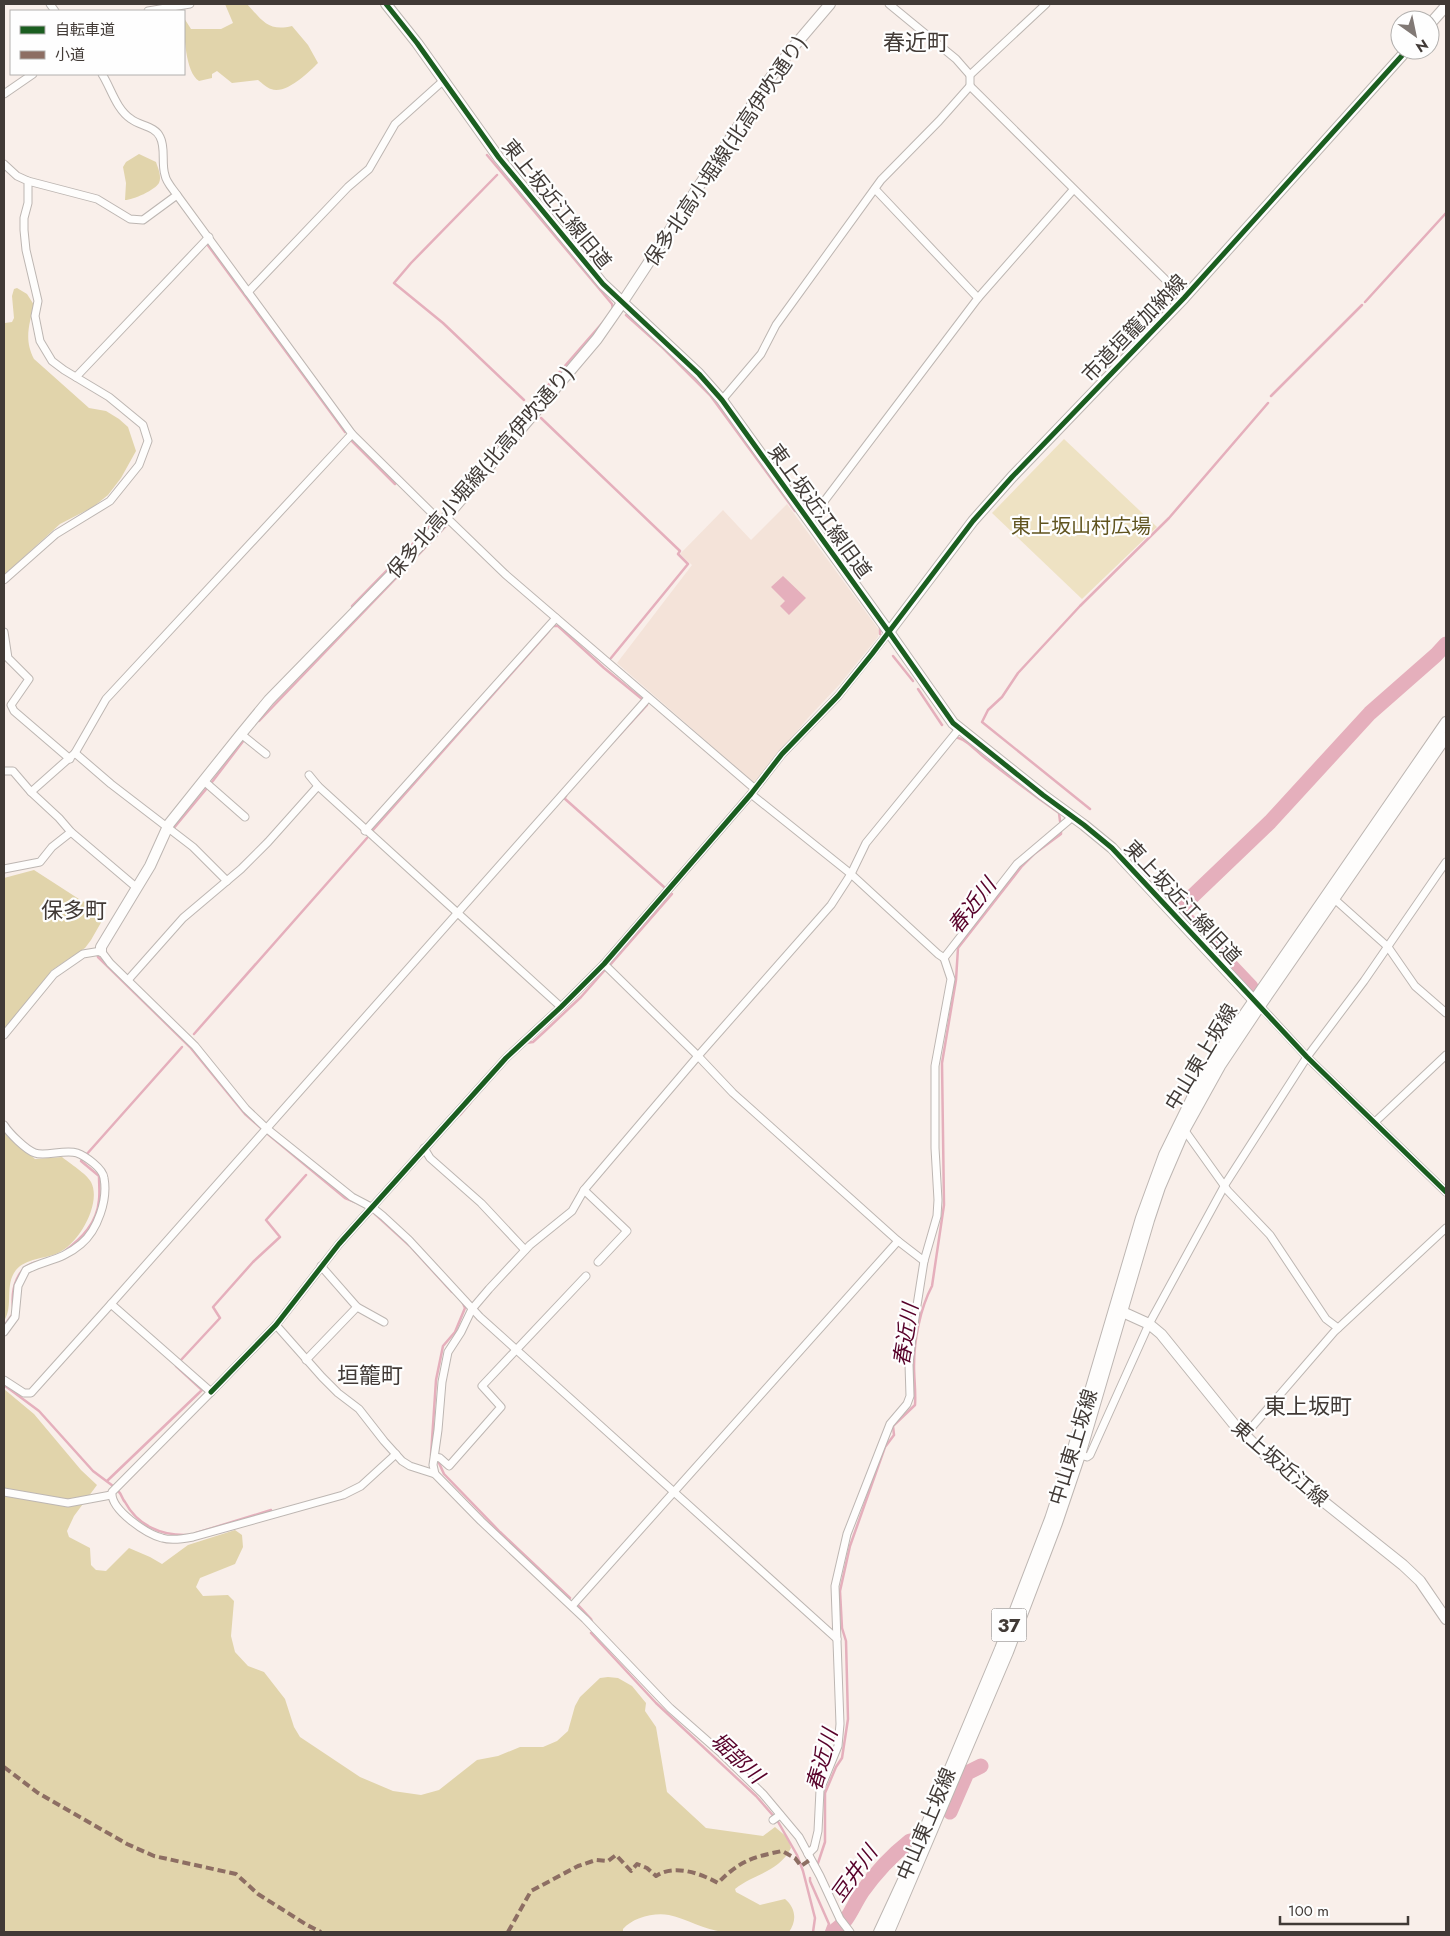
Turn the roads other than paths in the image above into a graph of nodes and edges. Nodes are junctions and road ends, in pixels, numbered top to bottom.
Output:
1 (190, 4) edge
2 (386, 4) edge
3 (830, 4) edge
4 (889, 4) edge
5 (1046, 4) edge
6 (154, 10) edge
7 (1397, 60) edge
8 (32, 75) edge
9 (103, 75) edge
10 (970, 75) junction
11 (444, 80) junction
12 (970, 86) junction
13 (4, 94) edge
14 (4, 164) edge
15 (28, 181) junction
16 (875, 188) junction
17 (1073, 190) junction
18 (177, 195) junction
19 (209, 237) junction
20 (248, 292) junction
21 (978, 298) junction
22 (1184, 298) junction
23 (622, 304) junction
24 (76, 377) junction
25 (722, 400) junction
26 (352, 434) junction
27 (807, 519) junction
28 (443, 520) junction
29 (4, 580) edge
30 (556, 618) junction
31 (4, 632) edge
32 (889, 632) junction
33 (648, 698) junction
34 (1446, 722) edge
35 (959, 729) junction
36 (241, 734) junction
37 (1446, 737) edge
38 (266, 754) dead end
39 (72, 756) junction
40 (4, 770) edge
41 (309, 775) dead end
42 (208, 784) junction
43 (318, 786) junction
44 (31, 792) junction
45 (753, 792) junction
46 (1071, 816) junction
47 (245, 817) dead end
48 (167, 827) junction
49 (365, 831) junction
50 (71, 832) junction
51 (1446, 862) edge
52 (4, 869) edge
53 (851, 874) junction
54 (227, 881) junction
55 (134, 885) junction
56 (1331, 896) junction
57 (457, 912) junction
58 (1388, 947) junction
59 (98, 952) junction
60 (944, 958) junction
61 (604, 964) junction
62 (128, 980) junction
63 (1257, 1003) junction
64 (561, 1007) junction
65 (1446, 1012) edge
66 (4, 1035) edge
67 (1446, 1054) edge
68 (698, 1056) junction
69 (1307, 1057) junction
70 (1375, 1122) junction
71 (4, 1125) edge
72 (1181, 1126) junction
73 (264, 1131) junction
74 (425, 1150) junction
75 (1444, 1182) edge
76 (1225, 1186) junction
77 (584, 1190) junction
78 (1446, 1192) edge
79 (373, 1208) junction
80 (1446, 1228) edge
81 (898, 1241) junction
82 (525, 1250) junction
83 (924, 1261) junction
84 (598, 1262) dead end
85 (321, 1266) junction
86 (586, 1276) dead end
87 (111, 1304) junction
88 (357, 1307) junction
89 (472, 1309) junction
90 (1119, 1310) junction
91 (384, 1322) dead end
92 (1149, 1324) junction
93 (276, 1325) junction
94 (1338, 1328) junction
95 (4, 1332) edge
96 (517, 1350) junction
97 (306, 1360) junction
98 (4, 1380) edge
99 (211, 1392) junction
100 (1245, 1435) junction
101 (1076, 1453) junction
102 (396, 1454) junction
103 (435, 1457) junction
104 (435, 1474) junction
105 (4, 1492) edge
106 (674, 1492) junction
107 (111, 1495) junction
108 (572, 1606) junction
109 (1446, 1616) edge
110 (837, 1639) junction
111 (808, 1854) junction
112 (850, 1932) edge
113 (879, 1932) edge
114 (889, 1932) edge

1 - 6 street
2 - 11 street, 東上坂近江線旧道
3 - 23 street, 保多北高小堀線(北高伊吹通り)
4 - 10 street
5 - 10 street
7 - 22 street, 市道垣籠加納線
8 - 13 street
9 - 18 street
10 - 12 street
11 - 20 street
11 - 23 street, 東上坂近江線旧道
12 - 16 street
12 - 17 street
14 - 15 street
15 - 18 street
15 - 24 street
16 - 21 street
16 - 25 street
17 - 21 street
17 - 22 street
18 - 19 street
19 - 20 street
19 - 24 street
20 - 26 street
21 - 27 street
22 - 32 street, 市道垣籠加納線
23 - 25 street, 東上坂近江線旧道
23 - 28 street, 保多北高小堀線(北高伊吹通り)
24 - 29 street
25 - 27 street, 東上坂近江線旧道
26 - 28 street
26 - 39 street
27 - 32 street, 東上坂近江線旧道
28 - 30 street
28 - 36 street, 保多北高小堀線(北高伊吹通り)
30 - 33 street
30 - 49 street
31 - 39 street
32 - 35 street, 東上坂近江線旧道
32 - 45 street
33 - 45 street
33 - 57 street
34 - 56 street, 中山東上坂線 / 37
35 - 46 street, 東上坂近江線旧道
35 - 53 street
36 - 38 street
36 - 42 street, 保多北高小堀線(北高伊吹通り)
37 - 56 street, 中山東上坂線 / 37
39 - 44 street
39 - 48 street
40 - 44 street
41 - 43 street
42 - 47 street
42 - 48 street, 保多北高小堀線(北高伊吹通り)
43 - 49 street
43 - 54 street
44 - 50 street
45 - 53 street
45 - 61 street
46 - 60 street
46 - 63 street, 東上坂近江線旧道
48 - 54 street
48 - 55 street, 保多北高小堀線(北高伊吹通り)
49 - 57 street
50 - 52 street
50 - 55 street
51 - 58 street
53 - 60 street
53 - 68 street
54 - 62 street
55 - 59 street, 保多北高小堀線(北高伊吹通り)
56 - 58 street
56 - 63 street, 中山東上坂線 / 37
57 - 64 street
57 - 73 street
58 - 65 street
58 - 69 street
59 - 62 street
59 - 66 street
60 - 83 street
61 - 64 street
61 - 68 street
62 - 73 street
63 - 69 street
63 - 72 street, 中山東上坂線 / 37
64 - 74 street
67 - 70 street
68 - 77 street
68 - 81 street
69 - 70 street
69 - 76 street
70 - 75 street
71 - 95 street
72 - 76 street
72 - 90 street, 中山東上坂線 / 37
73 - 79 street
73 - 87 street
74 - 79 street
74 - 82 street
75 - 78 street
76 - 92 street
76 - 94 street
77 - 82 street
77 - 84 street
79 - 85 street
79 - 89 street
80 - 94 street
81 - 83 street
81 - 106 street
82 - 89 street
83 - 110 street
85 - 88 street
85 - 93 street
86 - 96 street
87 - 98 street
87 - 99 street
88 - 91 street
88 - 97 street
89 - 96 street
89 - 103 street
90 - 92 street, 東上坂近江線
90 - 101 street, 中山東上坂線 / 37
92 - 100 street, 東上坂近江線
92 - 101 street
93 - 97 street
93 - 99 street
94 - 100 street
96 - 103 street
96 - 106 street
97 - 102 street
99 - 107 street
100 - 109 street, 東上坂近江線
101 - 113 street, 中山東上坂線 / 37
101 - 114 street, 中山東上坂線 / 37
102 - 104 street
102 - 107 street
103 - 104 street
104 - 108 street
105 - 107 street
106 - 108 street
106 - 110 street
108 - 111 street
110 - 111 street
111 - 112 street

